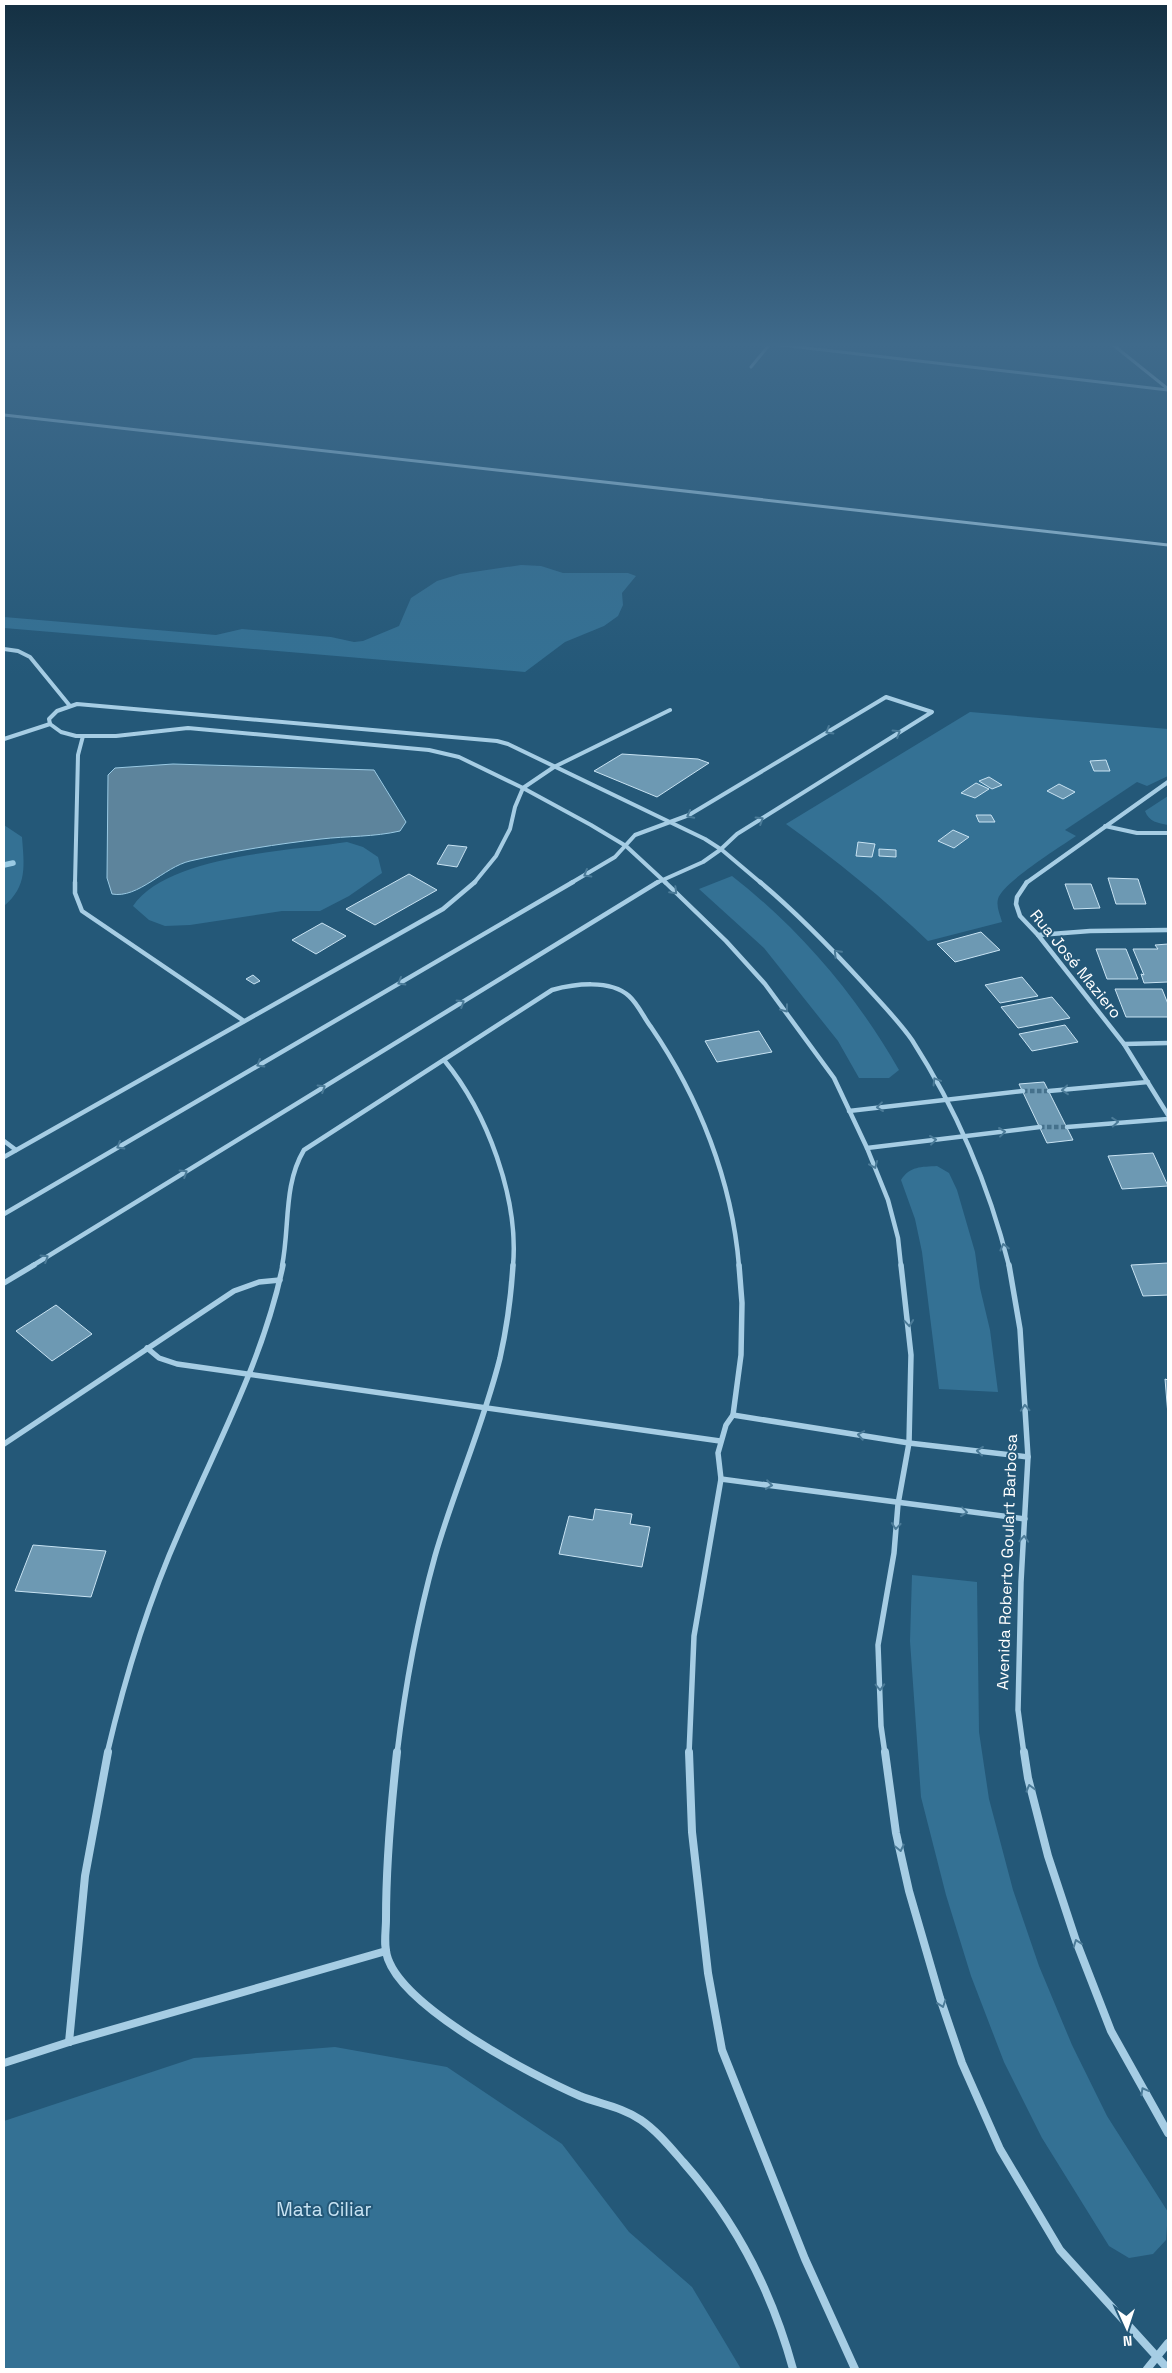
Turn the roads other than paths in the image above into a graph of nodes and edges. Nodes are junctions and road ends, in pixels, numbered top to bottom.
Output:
1 (360, 455) edge
2 (1168, 545) edge
3 (4, 649) edge
4 (70, 706) junction
5 (670, 710) dead end
6 (50, 724) junction
7 (83, 736) junction
8 (4, 739) edge
9 (554, 767) junction
10 (1168, 782) edge
11 (523, 788) junction
12 (672, 823) junction
13 (1104, 826) junction
14 (1168, 834) edge
15 (626, 846) junction
16 (722, 850) junction
17 (662, 879) junction
18 (1168, 930) edge
19 (1038, 936) junction
20 (244, 1021) junction
21 (1168, 1043) edge
22 (1124, 1044) junction
23 (444, 1060) junction
24 (1148, 1082) junction
25 (1023, 1091) tunnel mouth
26 (1049, 1091) tunnel mouth
27 (946, 1098) junction
28 (849, 1111) junction
29 (1168, 1115) edge
30 (1168, 1119) edge
31 (1040, 1127) tunnel mouth
32 (1066, 1127) tunnel mouth
33 (963, 1136) junction
34 (4, 1141) edge
35 (867, 1148) junction
36 (16, 1150) junction
37 (4, 1157) edge
38 (4, 1214) edge
39 (280, 1280) junction
40 (4, 1283) edge
41 (147, 1348) junction
42 (249, 1374) junction
43 (486, 1408) junction
44 (733, 1414) junction
45 (720, 1441) junction
46 (909, 1443) junction
47 (4, 1444) edge
48 (1028, 1456) junction
49 (721, 1479) junction
50 (898, 1504) junction
51 (1025, 1520) junction
52 (386, 1952) junction
53 (68, 2042) junction
54 (4, 2063) edge
55 (1168, 2133) edge
56 (1168, 2343) edge
57 (1156, 2356) junction
58 (793, 2369) edge
59 (855, 2369) edge
60 (1147, 2369) edge
61 (1168, 2369) edge

1 - 2 street
3 - 4 street
4 - 6 street
4 - 9 street, Avenida Roberto Goulart Barbosa
5 - 9 street
6 - 7 street
6 - 8 street
7 - 11 street
7 - 20 street
9 - 11 street
9 - 12 street, Avenida Roberto Goulart Barbosa
10 - 13 street, Rua José Maziero
11 - 15 street
11 - 20 street
12 - 15 street
12 - 16 street, Avenida Roberto Goulart Barbosa
16 -> 12 street
13 - 14 street
13 - 19 street, Rua José Maziero
15 - 17 street
15 -> 38 street
16 - 17 street
27 -> 16 street, Avenida Roberto Goulart Barbosa
17 -> 28 street
40 -> 17 street
18 - 19 street
19 - 22 street, Rua José Maziero
20 - 36 street
21 - 22 street
22 - 24 street, Rua José Maziero
23 - 39 street
23 - 43 street
23 - 44 street
24 -> 26 street
24 - 29 street, Rua José Maziero
25 - 27 street
27 -> 28 street
27 - 33 street, Avenida Roberto Goulart Barbosa
28 - 35 street
32 -> 30 street
33 -> 31 street
35 -> 33 street
48 -> 33 street, Avenida Roberto Goulart Barbosa
34 - 36 street
35 -> 46 street
36 - 37 street
39 - 41 street
39 - 42 street
41 - 42 street
41 - 47 street
42 - 43 street
42 - 53 street
43 - 45 street
43 - 52 street
44 - 45 street
46 -> 44 street
45 - 49 street
48 -> 46 street
46 - 50 street
48 - 51 street, Avenida Roberto Goulart Barbosa
49 -> 50 street
49 - 59 street
50 -> 51 street
50 -> 57 street
55 -> 51 street, Avenida Roberto Goulart Barbosa
52 - 53 street
52 - 58 street
53 - 54 street
56 - 57 street
57 - 60 street
57 - 61 street

